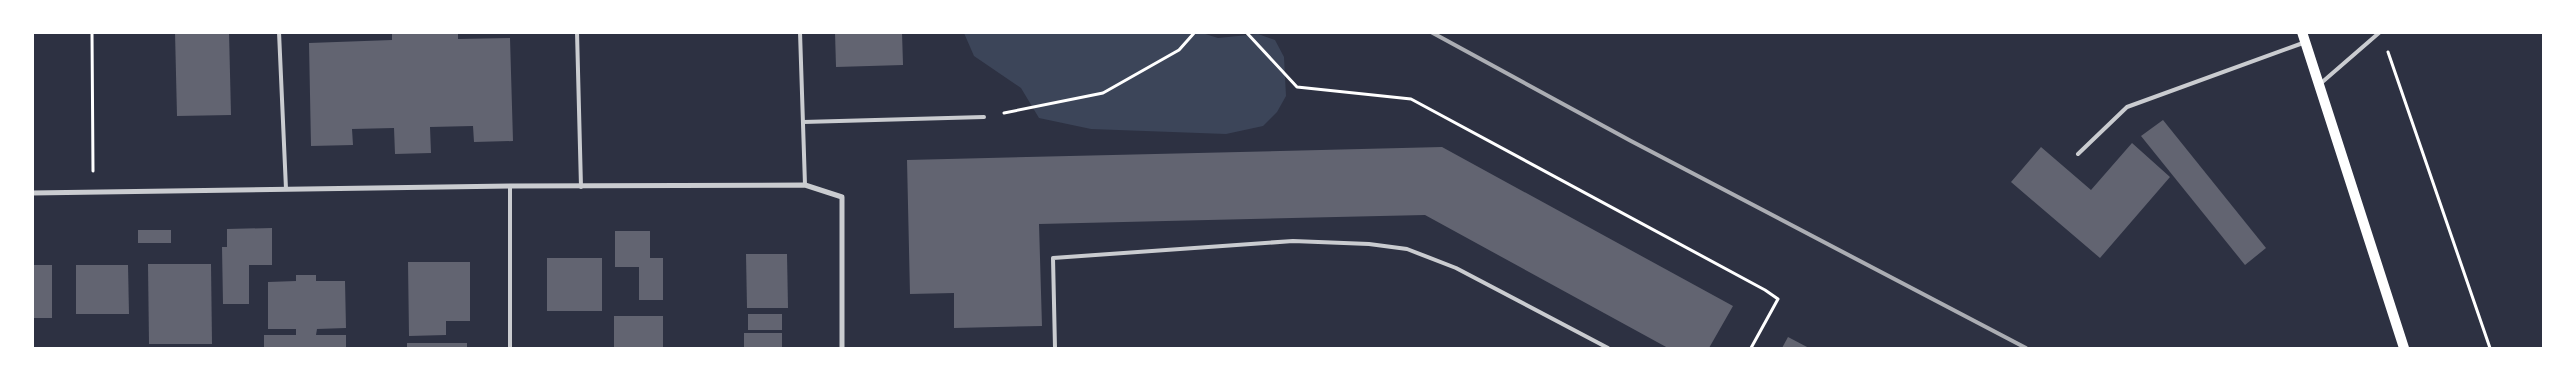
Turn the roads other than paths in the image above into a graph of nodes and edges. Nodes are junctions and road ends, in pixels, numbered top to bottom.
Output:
1 (279, 32) edge
2 (577, 32) edge
3 (800, 32) edge
4 (2380, 32) edge
5 (2304, 37) edge
6 (2320, 84) junction
7 (984, 117) road end
8 (803, 122) junction
9 (2078, 154) dead end
10 (805, 185) junction
11 (510, 186) junction
12 (581, 187) junction
13 (286, 189) junction
14 (32, 193) edge
15 (510, 348) edge
16 (842, 348) edge
17 (1056, 348) edge
18 (1608, 348) edge
19 (2404, 348) edge

1 - 13 lane
2 - 12 lane
3 - 8 lane
4 - 6 lane
5 - 6 main road
5 - 9 lane
6 - 19 main road
7 - 8 lane
8 - 10 lane
10 - 12 street
10 - 16 street
11 - 12 street
11 - 13 street
11 - 15 lane
13 - 14 street
17 - 18 lane

